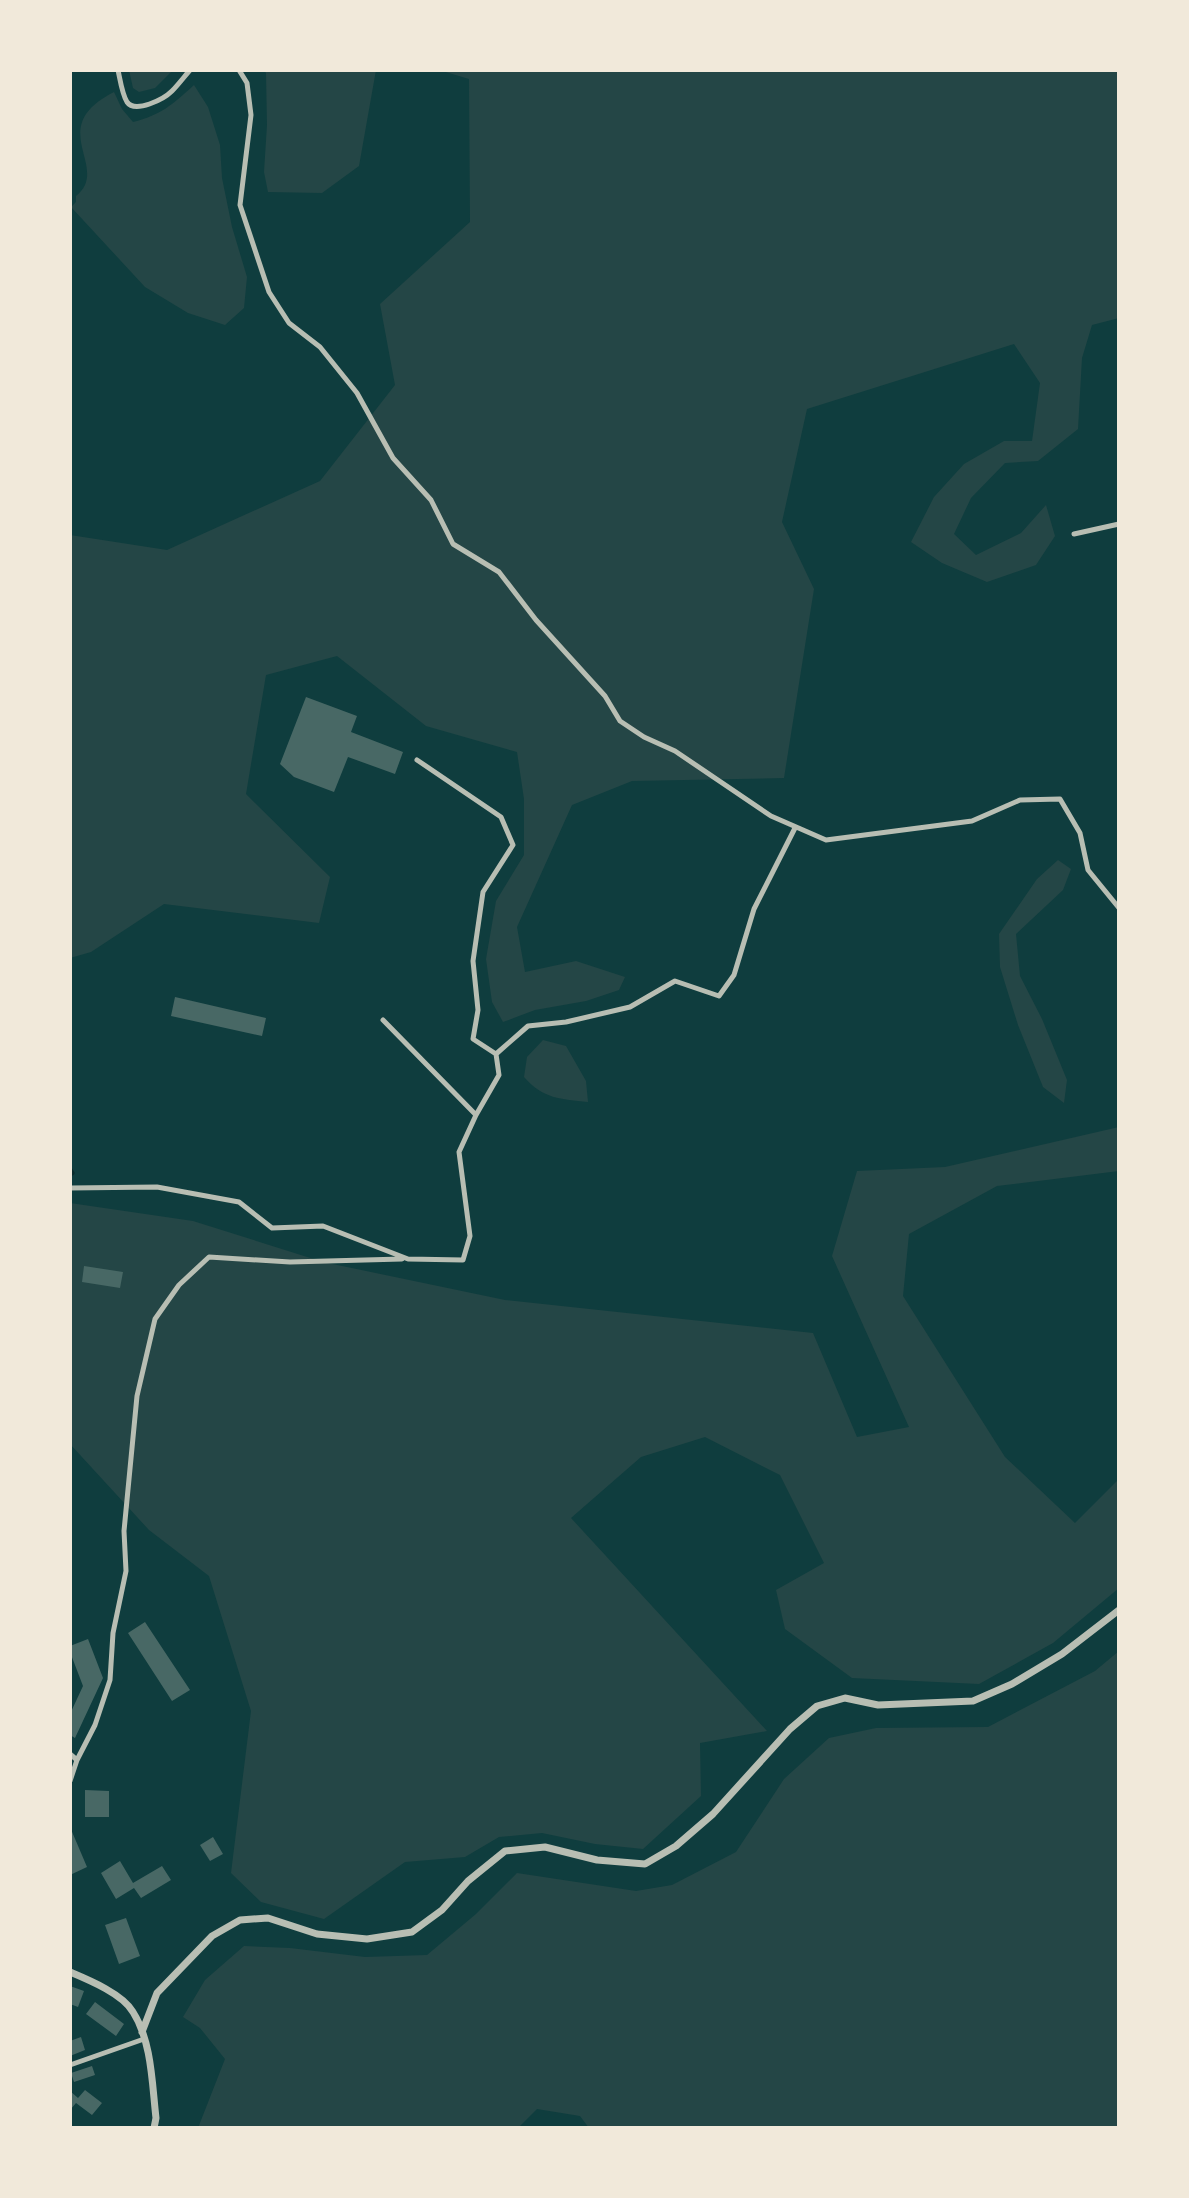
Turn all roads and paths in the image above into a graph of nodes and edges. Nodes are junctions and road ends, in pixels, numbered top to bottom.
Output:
1 (118, 70) edge
2 (190, 70) edge
3 (239, 70) edge
4 (1119, 524) edge
5 (1074, 534) dead end
6 (417, 760) dead end
7 (796, 828) junction
8 (1119, 908) edge
9 (383, 1020) dead end
10 (496, 1054) junction
11 (476, 1115) junction
12 (70, 1188) edge
13 (408, 1259) junction
14 (1119, 1610) edge
15 (70, 1754) edge
16 (77, 1760) junction
17 (70, 1781) edge
18 (70, 1972) edge
19 (143, 2035) junction
20 (70, 2066) edge
21 (154, 2128) edge

1 - 2 lane
3 - 7 lane
4 - 5 lane
6 - 10 lane
7 - 8 lane
7 - 10 lane
9 - 11 lane
10 - 11 lane
11 - 13 lane
12 - 13 lane
13 - 16 lane
14 - 19 street
15 - 16 lane
16 - 17 lane
18 - 19 street
19 - 20 lane
19 - 21 street

